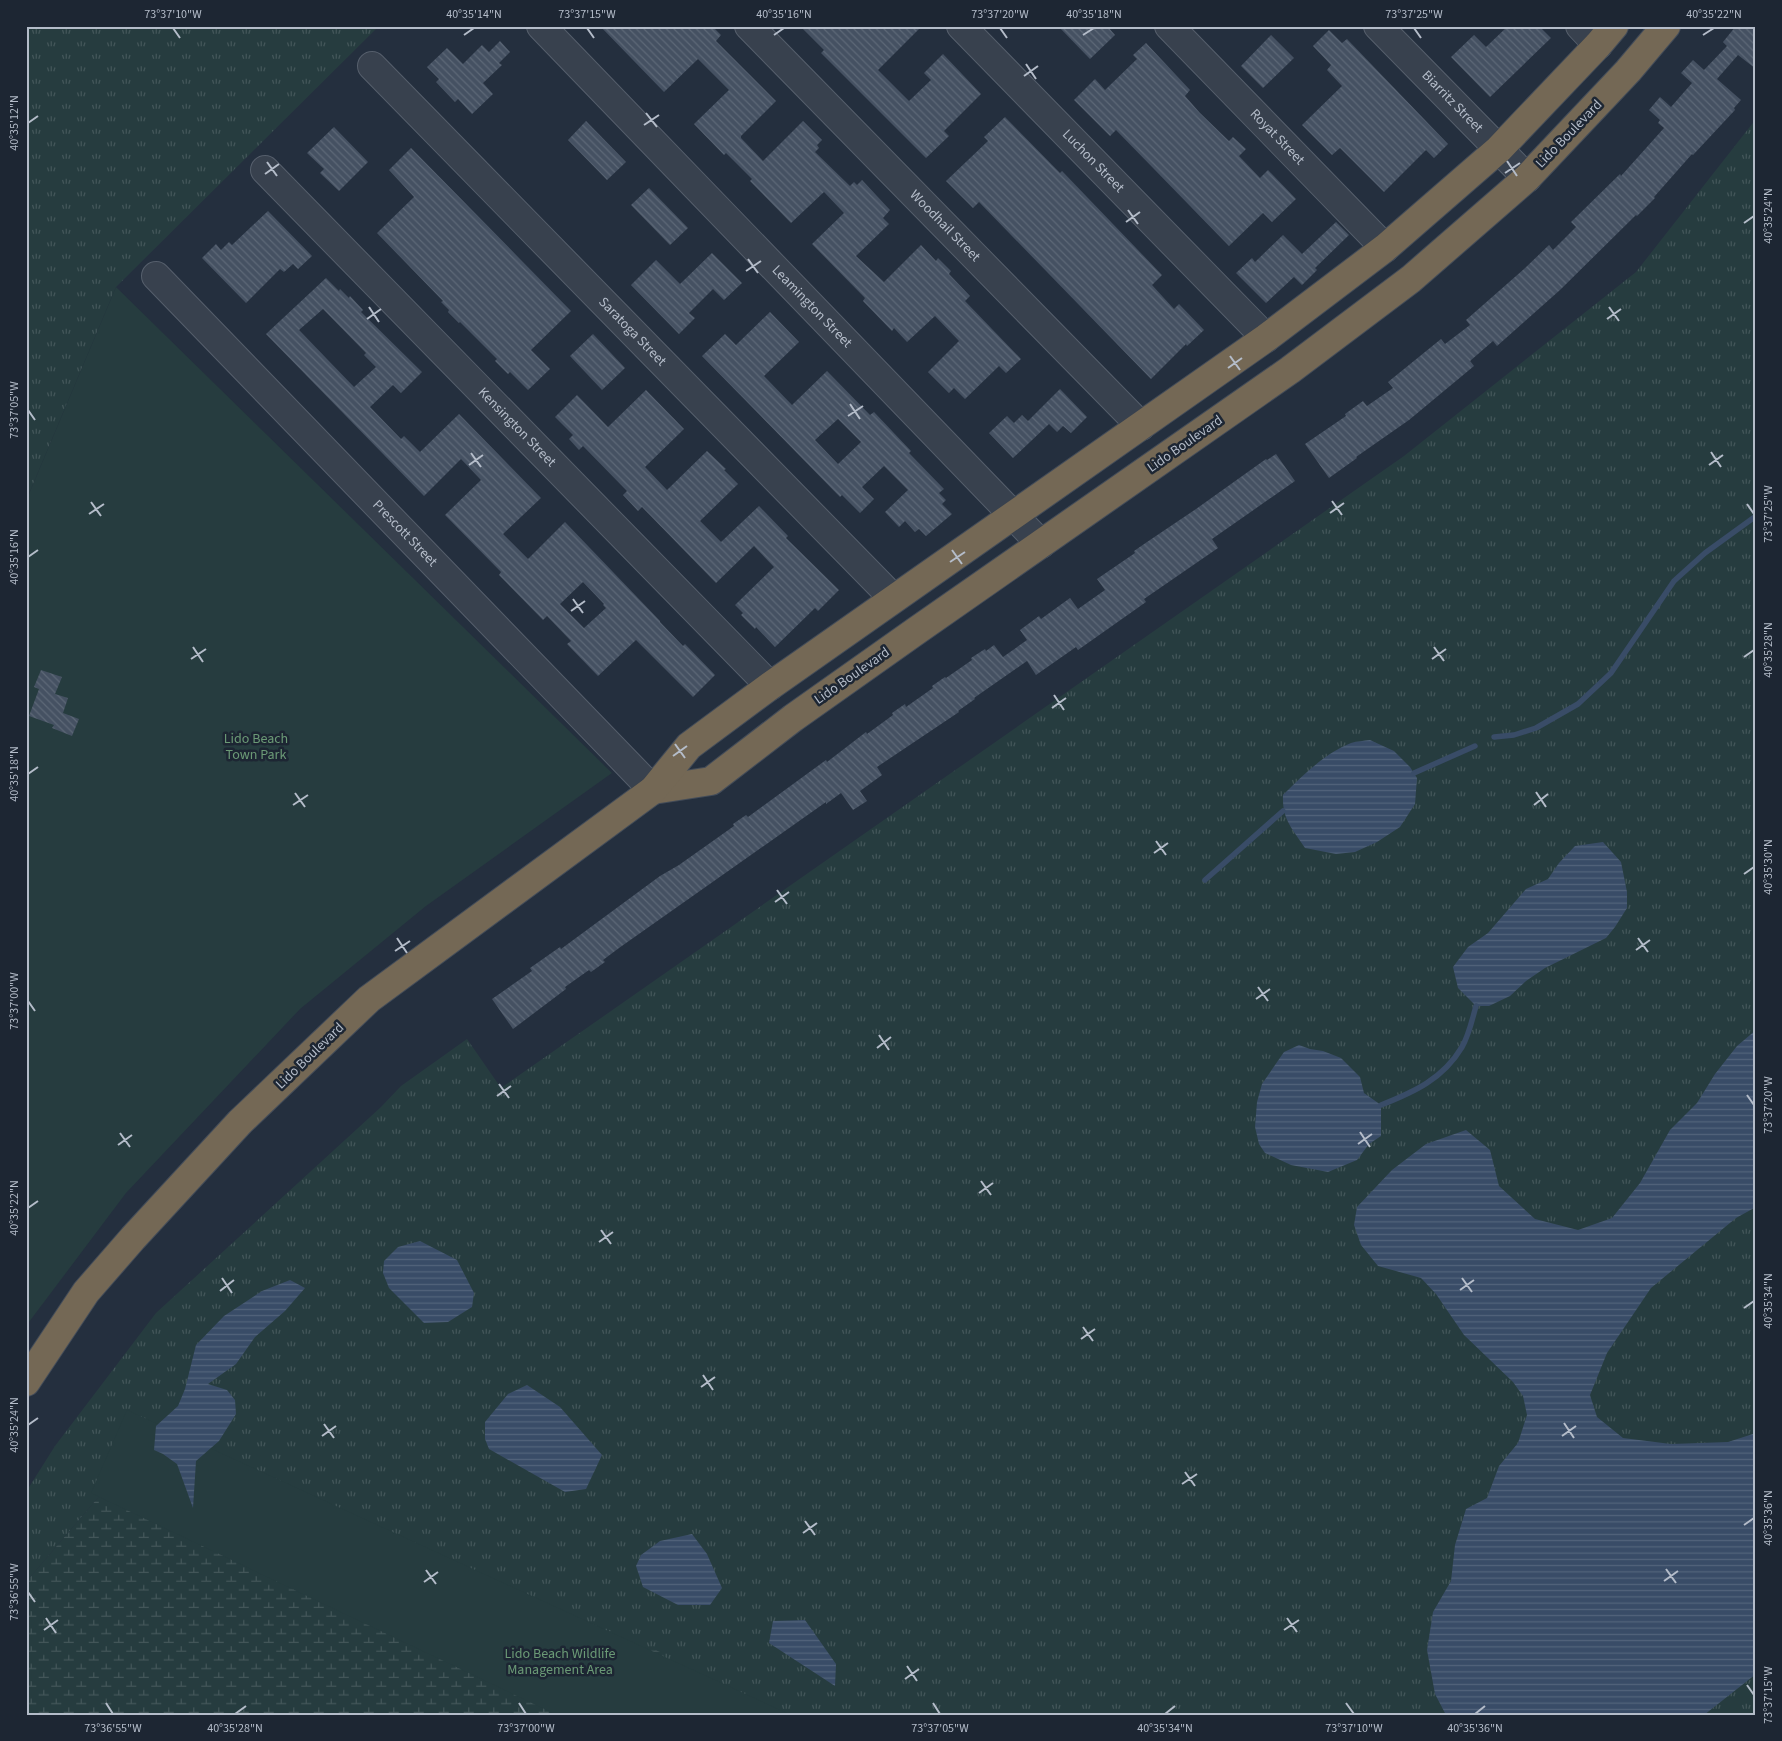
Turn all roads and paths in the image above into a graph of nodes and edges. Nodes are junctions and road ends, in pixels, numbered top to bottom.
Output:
1 (541, 26) edge
2 (750, 26) edge
3 (961, 26) edge
4 (1169, 26) edge
5 (1378, 26) edge
6 (1666, 26) edge
7 (1597, 32) edge
8 (372, 66) dead end
9 (1499, 149) junction
10 (265, 170) dead end
11 (1527, 178) junction
12 (1385, 248) junction
13 (156, 276) dead end
14 (1266, 338) junction
15 (1141, 426) junction
16 (1014, 516) junction
17 (1041, 544) junction
18 (893, 598) junction
19 (770, 686) junction
20 (653, 790) junction
21 (26, 1382) edge

1 - 16 street, Leamington Street
2 - 15 street, Woodhail Street
3 - 14 street, Luchon Street
4 - 12 street, Royat Street
5 - 9 street, Biarritz Street
6 - 11 highway, Lido Boulevard
7 - 9 highway, Lido Boulevard
8 - 18 street, Saratoga Street
9 - 11 street, Biarritz Street
9 - 12 highway, Lido Boulevard
10 - 19 street, Kensington Street
11 - 17 highway, Lido Boulevard
12 - 14 highway, Lido Boulevard
13 - 20 street, Prescott Street
14 - 15 highway, Lido Boulevard
15 - 16 highway, Lido Boulevard
16 - 17 street, Leamington Street
16 - 18 highway, Lido Boulevard
17 - 20 highway, Lido Boulevard
18 - 19 highway, Lido Boulevard
19 - 20 highway, Lido Boulevard
20 - 21 highway, Lido Boulevard

